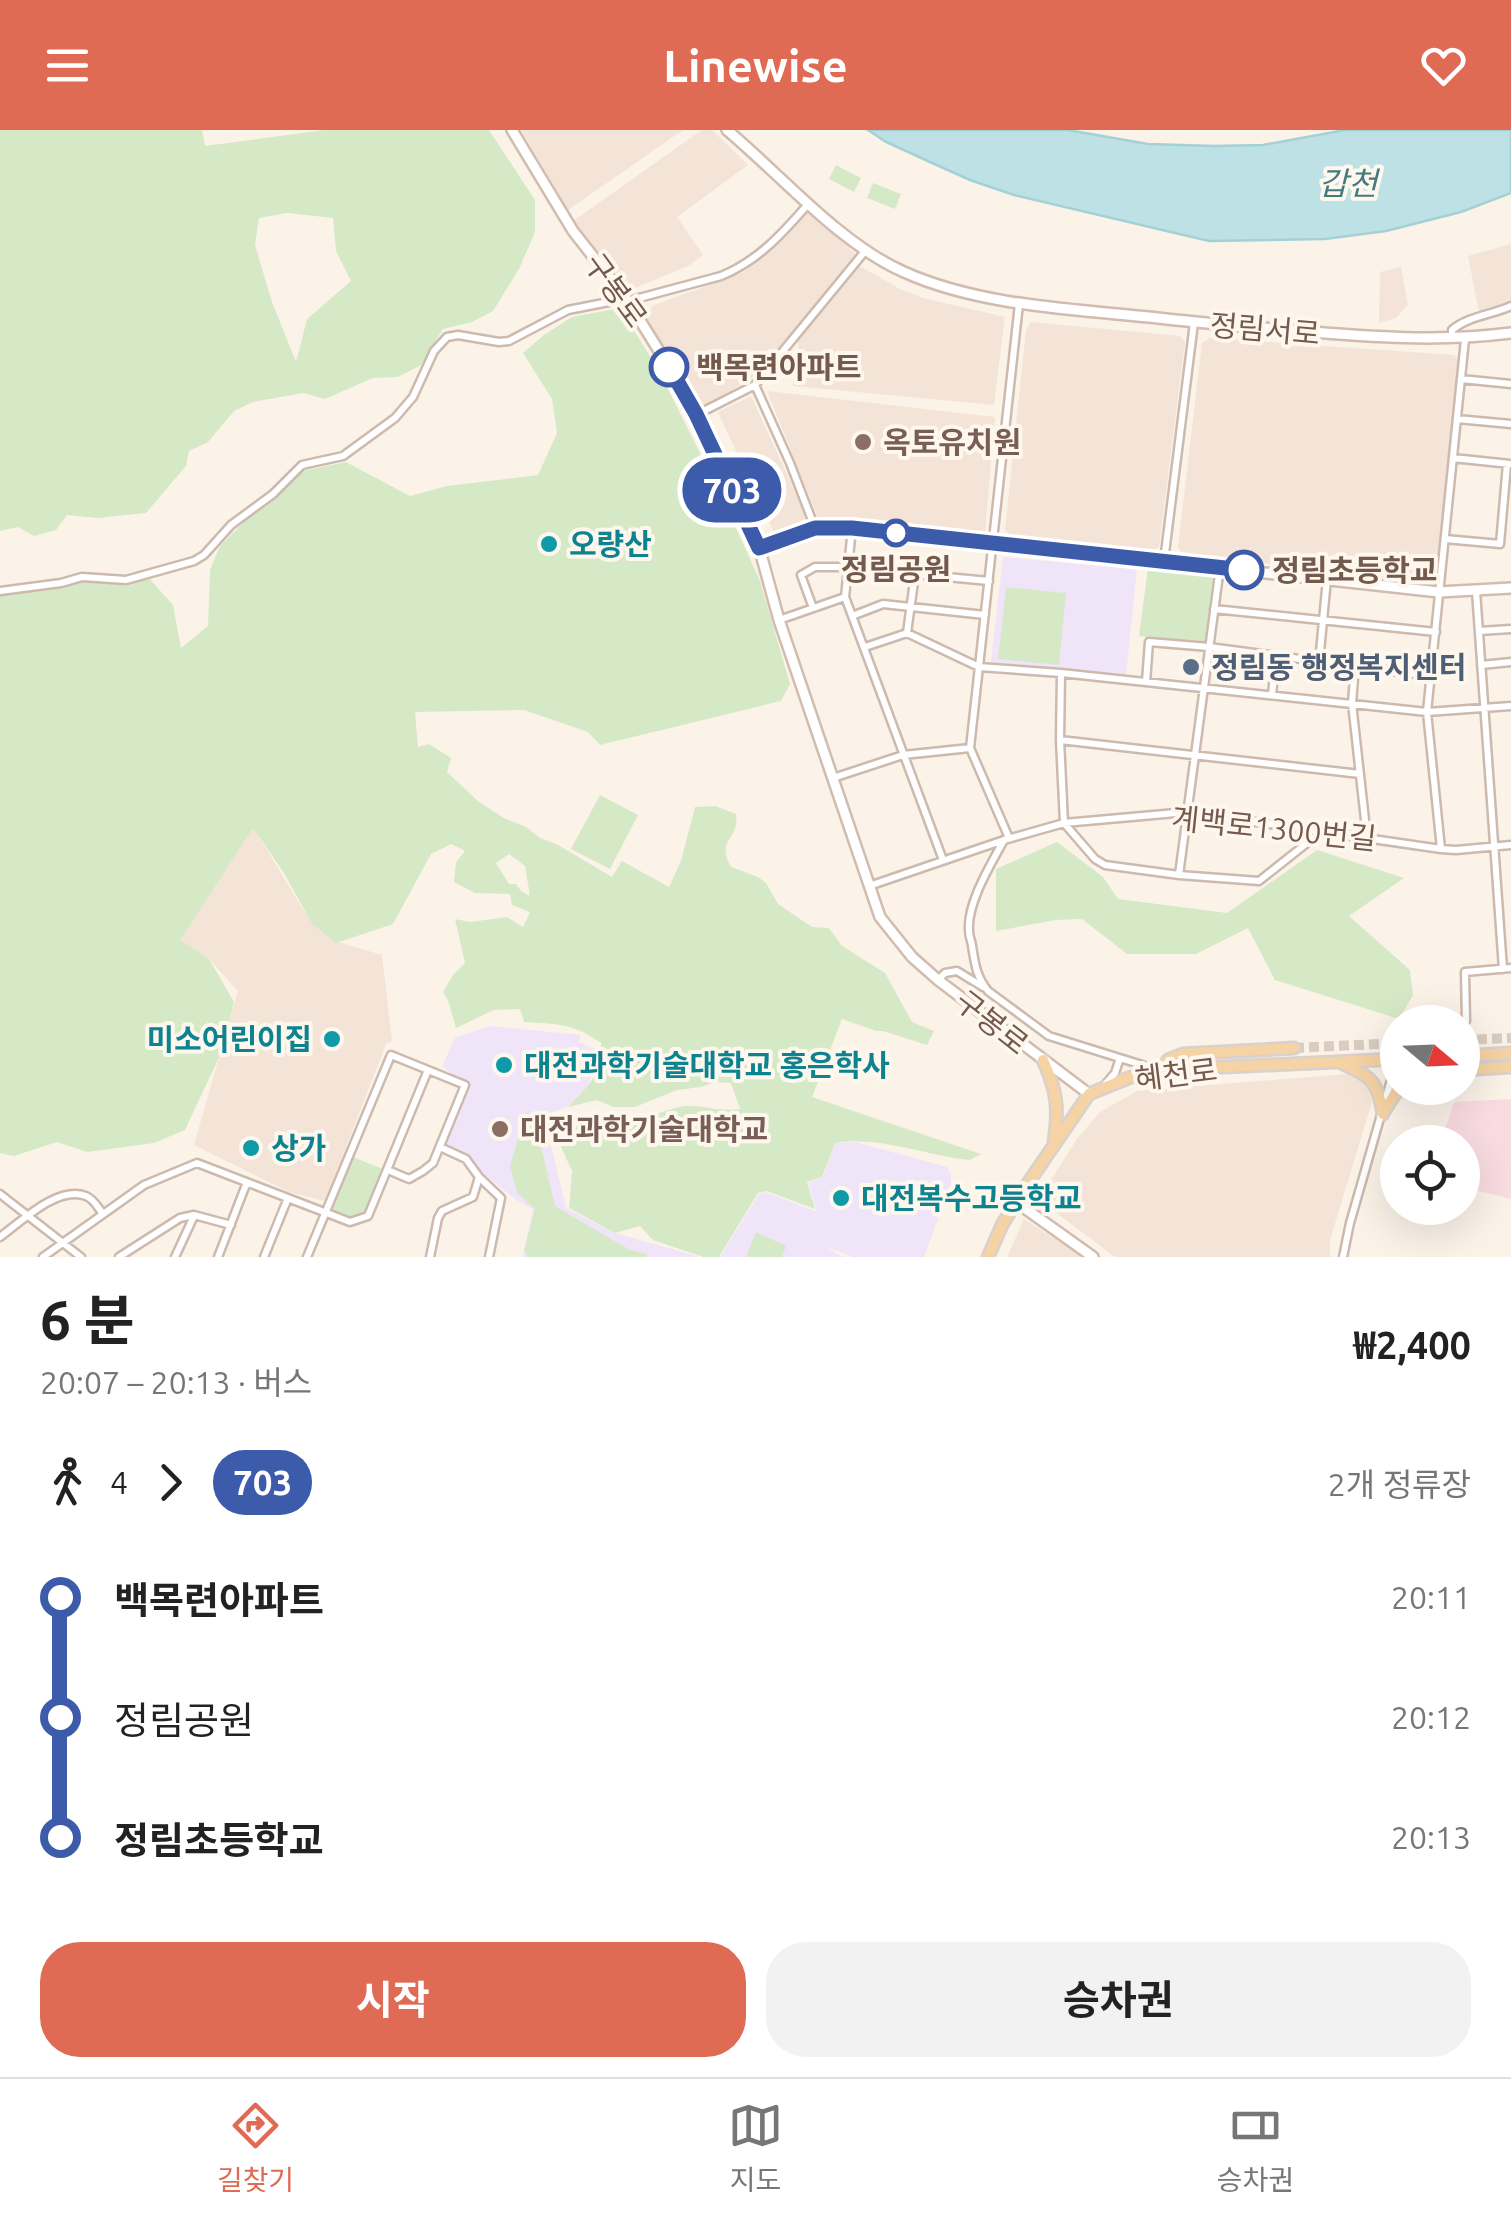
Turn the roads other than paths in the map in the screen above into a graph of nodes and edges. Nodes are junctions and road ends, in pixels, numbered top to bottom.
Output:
1 (512, 130) edge
2 (728, 130) edge
3 (809, 203) junction
4 (866, 250) junction
5 (626, 300) junction
6 (1019, 304) junction
7 (1511, 306) edge
8 (1194, 322) junction
9 (1511, 333) edge
10 (1452, 339) junction
11 (1465, 339) junction
12 (1461, 379) junction
13 (755, 384) junction
14 (1511, 384) edge
15 (696, 414) junction
16 (1457, 419) junction
17 (1511, 424) edge
18 (1453, 458) junction
19 (1509, 464) edge
20 (815, 528) junction
21 (852, 528) junction
22 (1445, 539) junction
23 (992, 543) junction
24 (759, 548) junction
25 (1164, 561) junction
26 (847, 567) junction
27 (1220, 567) junction
28 (1327, 579) junction
29 (989, 582) junction
30 (1511, 588) edge
31 (0, 591) edge
32 (1476, 591) junction
33 (1440, 592) junction
34 (845, 597) junction
35 (910, 607) junction
36 (813, 608) junction
37 (1214, 609) junction
38 (852, 616) junction
39 (985, 616) junction
40 (779, 620) junction
41 (1323, 621) junction
42 (1511, 629) edge
43 (1479, 631) junction
44 (907, 632) junction
45 (1436, 632) junction
46 (865, 647) junction
47 (1209, 647) junction
48 (1276, 656) junction
49 (1320, 662) junction
50 (1511, 662) edge
51 (1482, 665) junction
52 (1355, 666) junction
53 (980, 667) junction
54 (1060, 673) junction
55 (1430, 676) junction
56 (1146, 682) junction
57 (1204, 688) junction
58 (1272, 695) junction
59 (1352, 703) junction
60 (1511, 706) edge
61 (1484, 708) junction
62 (1427, 712) junction
63 (1060, 740) junction
64 (970, 748) junction
65 (1195, 754) junction
66 (903, 755) junction
67 (1360, 774) junction
68 (833, 778) junction
69 (1187, 812) junction
70 (1064, 823) junction
71 (1322, 832) junction
72 (1367, 838) junction
73 (1006, 839) junction
74 (1511, 845) edge
75 (1494, 846) junction
76 (1441, 849) junction
77 (944, 860) junction
78 (1179, 875) junction
79 (868, 887) junction
80 (1507, 969) edge
81 (938, 980) junction
82 (988, 991) junction
83 (1466, 1005) edge
84 (1294, 1048) tunnel mouth
85 (1511, 1053) edge
86 (1480, 1055) edge
87 (1120, 1058) junction
88 (1043, 1060) junction
89 (1380, 1060) edge
90 (1338, 1062) junction
91 (1511, 1067) edge
92 (1480, 1069) edge
93 (428, 1070) junction
94 (1161, 1070) junction
95 (1094, 1092) junction
96 (1384, 1105) edge
97 (1388, 1105) edge
98 (1382, 1114) junction
99 (1054, 1144) junction
100 (440, 1147) junction
101 (388, 1170) junction
102 (478, 1178) junction
103 (247, 1182) junction
104 (0, 1194) edge
105 (288, 1198) junction
106 (1016, 1202) junction
107 (325, 1213) junction
108 (102, 1214) junction
109 (194, 1215) junction
110 (30, 1216) junction
111 (230, 1224) junction
112 (0, 1236) edge
113 (64, 1241) junction
114 (42, 1257) edge
115 (81, 1257) edge
116 (120, 1257) edge
117 (175, 1257) edge
118 (218, 1257) edge
119 (264, 1257) edge
120 (307, 1257) edge
121 (430, 1257) edge
122 (489, 1257) edge
123 (988, 1257) edge
124 (1093, 1257) edge
125 (1343, 1257) edge

1 - 5 main road, 구봉로
2 - 3 main road, 정림서로
3 - 4 main road, 정림서로
3 - 5 street
4 - 6 main road, 정림서로
4 - 13 street
5 - 15 main road, 구봉로
5 - 31 street
6 - 8 main road, 정림서로
6 - 23 street
7 - 10 street
8 - 10 main road, 정림서로
8 - 25 street
9 - 11 main road, 정림서로
10 - 11 main road, 정림서로
11 - 12 street
12 - 14 street
12 - 16 street
13 - 15 street
13 - 20 street
15 - 24 main road, 구봉로
16 - 17 street
16 - 18 street
18 - 19 street
18 - 22 street
19 - 22 street
20 - 21 main road
20 - 24 main road
21 - 23 main road
21 - 26 street
22 - 33 street
23 - 25 main road
23 - 29 street
24 - 40 main road, 구봉로
25 - 27 main road
26 - 34 street
26 - 36 street
27 - 28 main road
27 - 37 street
28 - 33 main road
28 - 41 street
29 - 35 street
29 - 39 street
30 - 32 main road
32 - 33 main road
32 - 43 street
33 - 45 street
34 - 36 street
34 - 38 street
35 - 38 street
35 - 39 street
35 - 44 street
36 - 40 street
37 - 41 street
37 - 47 street
38 - 46 street
39 - 53 street
40 - 68 main road, 구봉로
41 - 45 street
41 - 49 street
42 - 43 street
43 - 51 street
44 - 46 street
44 - 53 street
45 - 55 street
46 - 66 street
47 - 48 street
47 - 56 street
47 - 57 street
48 - 49 street
48 - 58 street
49 - 52 street
50 - 51 street
51 - 61 street
52 - 55 street
52 - 59 street
53 - 54 street
53 - 64 street
54 - 56 street
54 - 63 street
55 - 62 street
56 - 57 street
57 - 58 street
57 - 65 street
58 - 59 street
59 - 62 street
59 - 67 street
60 - 61 street
61 - 62 street
61 - 75 street
62 - 76 street
63 - 65 street
63 - 70 street
64 - 66 street
64 - 73 street
65 - 67 street
65 - 69 street
66 - 68 street
66 - 77 street
67 - 72 street
68 - 79 main road, 구봉로
69 - 70 street, 계백로1300번길
69 - 71 street, 계백로1300번길
69 - 78 street
70 - 73 street, 계백로1300번길
70 - 78 street
71 - 72 street, 계백로1300번길
71 - 78 street
72 - 76 street, 계백로1300번길
73 - 77 street, 계백로1300번길
73 - 82 street
74 - 75 street, 계백로1300번길
75 - 76 street, 계백로1300번길
75 - 80 street
77 - 79 street, 계백로1300번길
79 - 81 main road, 구봉로
80 - 83 street
81 - 82 street
81 - 88 main road, 구봉로
82 - 87 street
84 - 94 main road
85 - 86 main road
87 - 94 street
87 - 95 street
88 - 95 main road, 구봉로
88 - 99 main road
89 - 90 main road, 혜천로
90 - 94 main road, 혜천로
90 - 98 main road
91 - 92 main road
93 - 100 street
93 - 101 street
93 - 107 street
94 - 95 main road, 혜천로
95 - 99 main road
96 - 98 street
97 - 98 main road
98 - 125 street
99 - 106 main road
100 - 101 street
100 - 102 street
101 - 107 street
102 - 121 street
102 - 122 street
103 - 105 street
103 - 108 street
103 - 111 street
104 - 110 street
105 - 107 street
105 - 119 street
106 - 123 main road
106 - 124 main road
107 - 120 street
108 - 110 street
108 - 113 street
109 - 111 street
109 - 116 street
109 - 117 street
110 - 112 street
110 - 113 street
111 - 118 street
113 - 114 street
113 - 115 street

